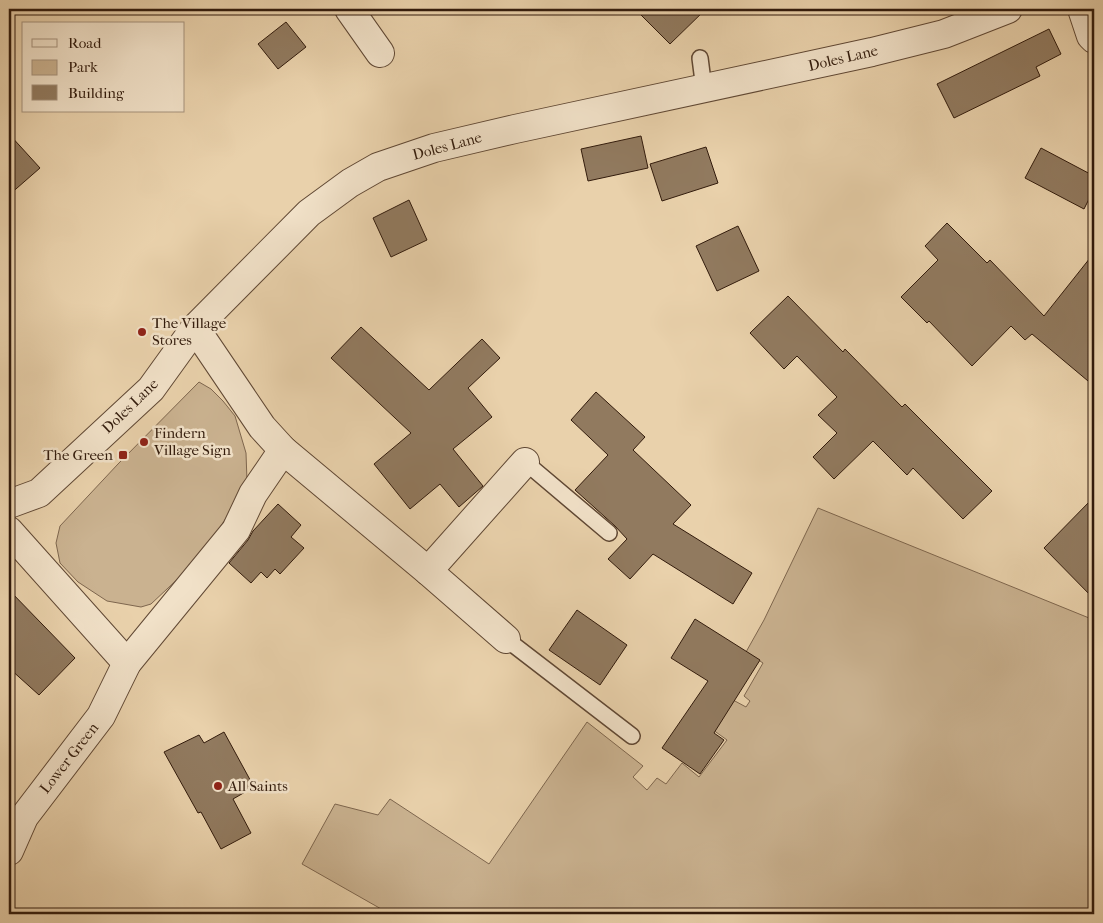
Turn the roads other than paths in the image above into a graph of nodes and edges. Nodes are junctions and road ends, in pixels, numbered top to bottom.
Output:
1 (350, 9) edge
2 (1008, 9) edge
3 (1082, 9) edge
4 (1094, 40) edge
5 (380, 53) dead end
6 (700, 58) dead end
7 (704, 89) junction
8 (195, 328) junction
9 (283, 450) junction
10 (525, 462) joint
11 (9, 504) edge
12 (9, 531) edge
13 (609, 533) dead end
14 (428, 571) junction
15 (506, 639) joint
16 (127, 663) junction
17 (632, 736) dead end
18 (9, 851) edge

1 - 5 street
2 - 7 street, Doles Lane
3 - 4 street
6 - 7 lane
7 - 8 street, Doles Lane
8 - 9 street
8 - 11 street, Doles Lane
9 - 14 street
9 - 16 street
10 - 13 lane
10 - 14 street
12 - 16 street
14 - 15 street
15 - 17 lane
16 - 18 street, Lower Green

